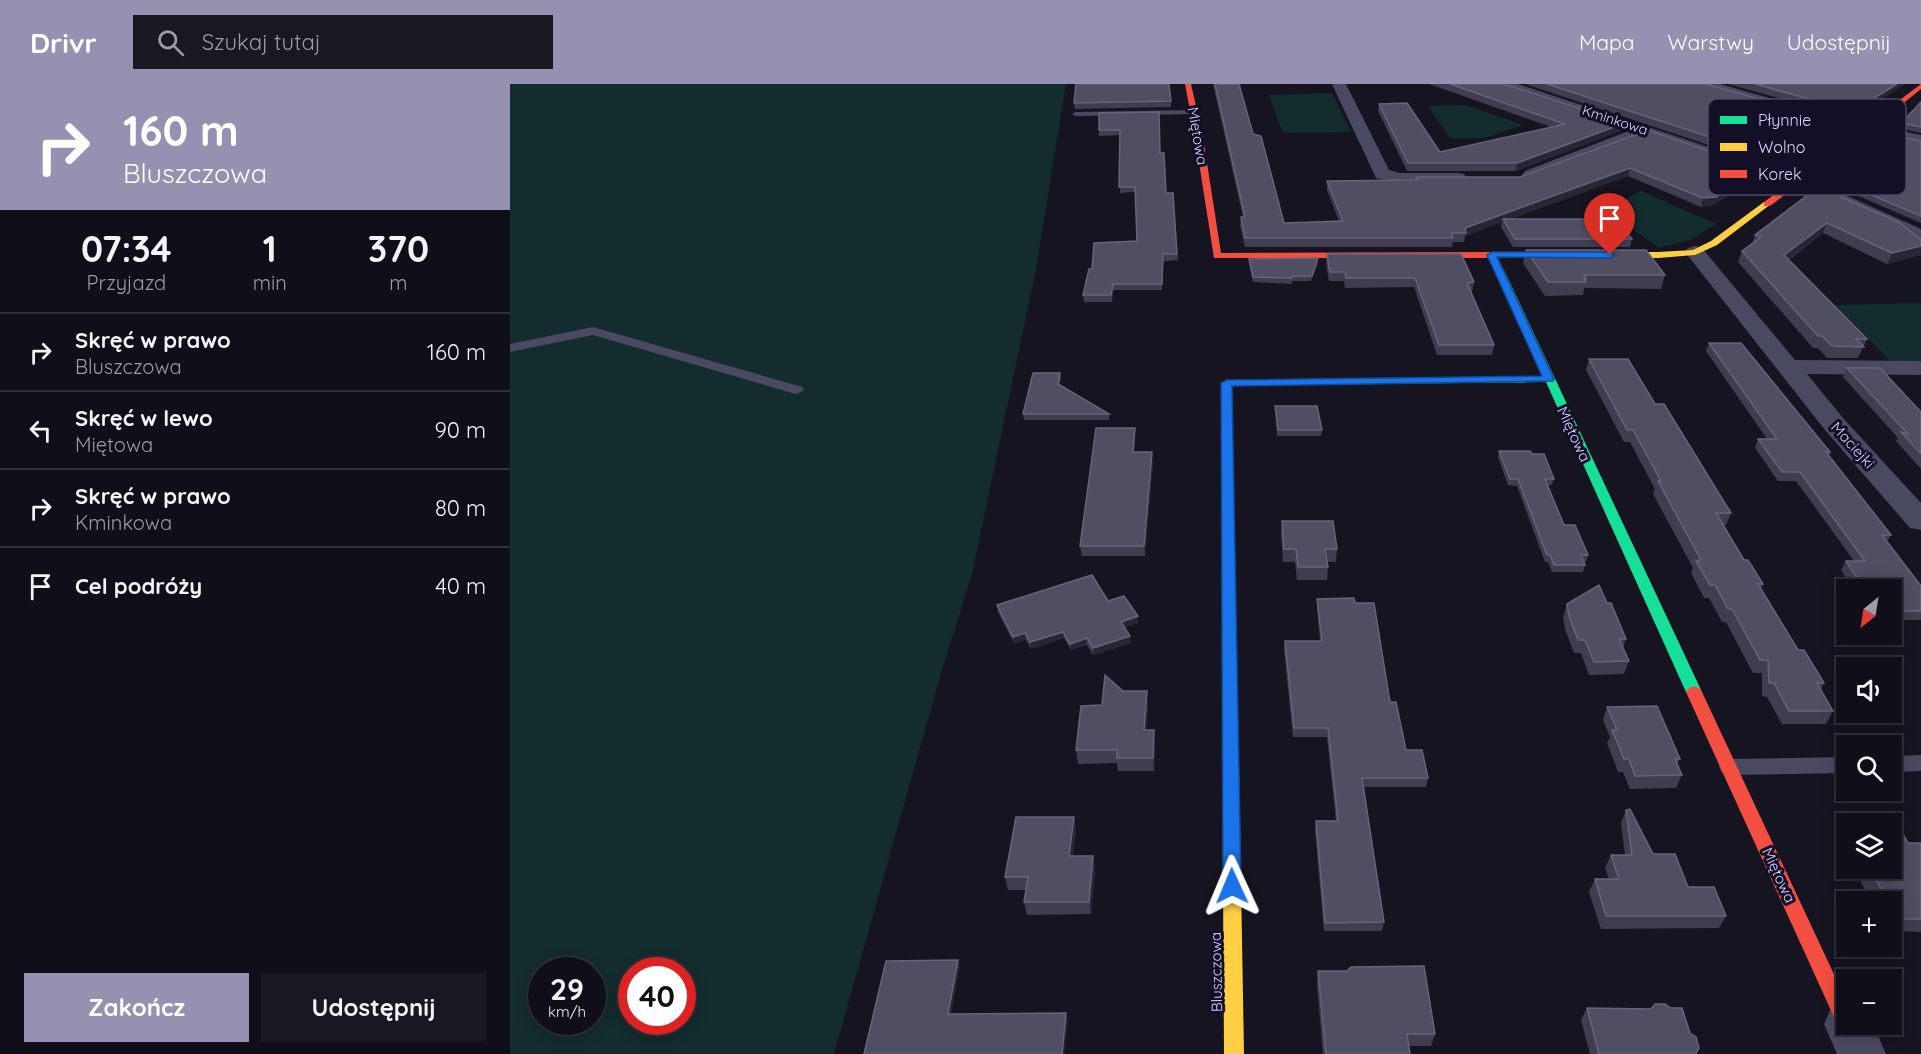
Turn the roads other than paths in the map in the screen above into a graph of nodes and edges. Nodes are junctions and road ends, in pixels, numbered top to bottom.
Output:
1 (1188, 84) edge
2 (1339, 84) edge
3 (1503, 84) edge
4 (1704, 84) edge
5 (1921, 86) edge
6 (1758, 99) edge
7 (1905, 99) edge
8 (1194, 112) junction
9 (1076, 114) edge
10 (1646, 130) junction
11 (1906, 137) edge
12 (1921, 140) edge
13 (1708, 152) edge
14 (1471, 178) edge
15 (1518, 178) edge
16 (1776, 195) edge
17 (1830, 195) edge
18 (1921, 236) edge
19 (1695, 252) junction
20 (1492, 255) junction
21 (510, 348) edge
22 (1787, 367) junction
23 (1921, 368) edge
24 (1549, 379) junction
25 (797, 390) dead end
26 (1921, 521) edge
27 (1921, 763) edge
28 (1902, 764) edge
29 (1836, 765) edge
30 (1729, 767) junction
31 (1836, 999) edge
32 (1853, 1035) edge
33 (1234, 1054) edge
34 (1862, 1054) edge

1 - 8 street, Miętowa
2 - 14 street
3 - 10 street, Kminkowa
4 - 6 street
5 - 7 street
8 - 9 lane
8 - 20 street, Miętowa
10 - 13 street, Kminkowa
10 - 15 street
11 - 12 street
16 - 19 street
17 - 18 street, Kminkowa
19 - 20 street
19 - 22 street, Maciejki
20 - 24 street, Miętowa
21 - 25 lane
22 - 23 street
22 - 26 street, Maciejki
24 - 30 street, Miętowa
24 - 33 street, Bluszczowa
27 - 28 lane
29 - 30 lane
30 - 31 street, Miętowa
32 - 34 street, Miętowa

